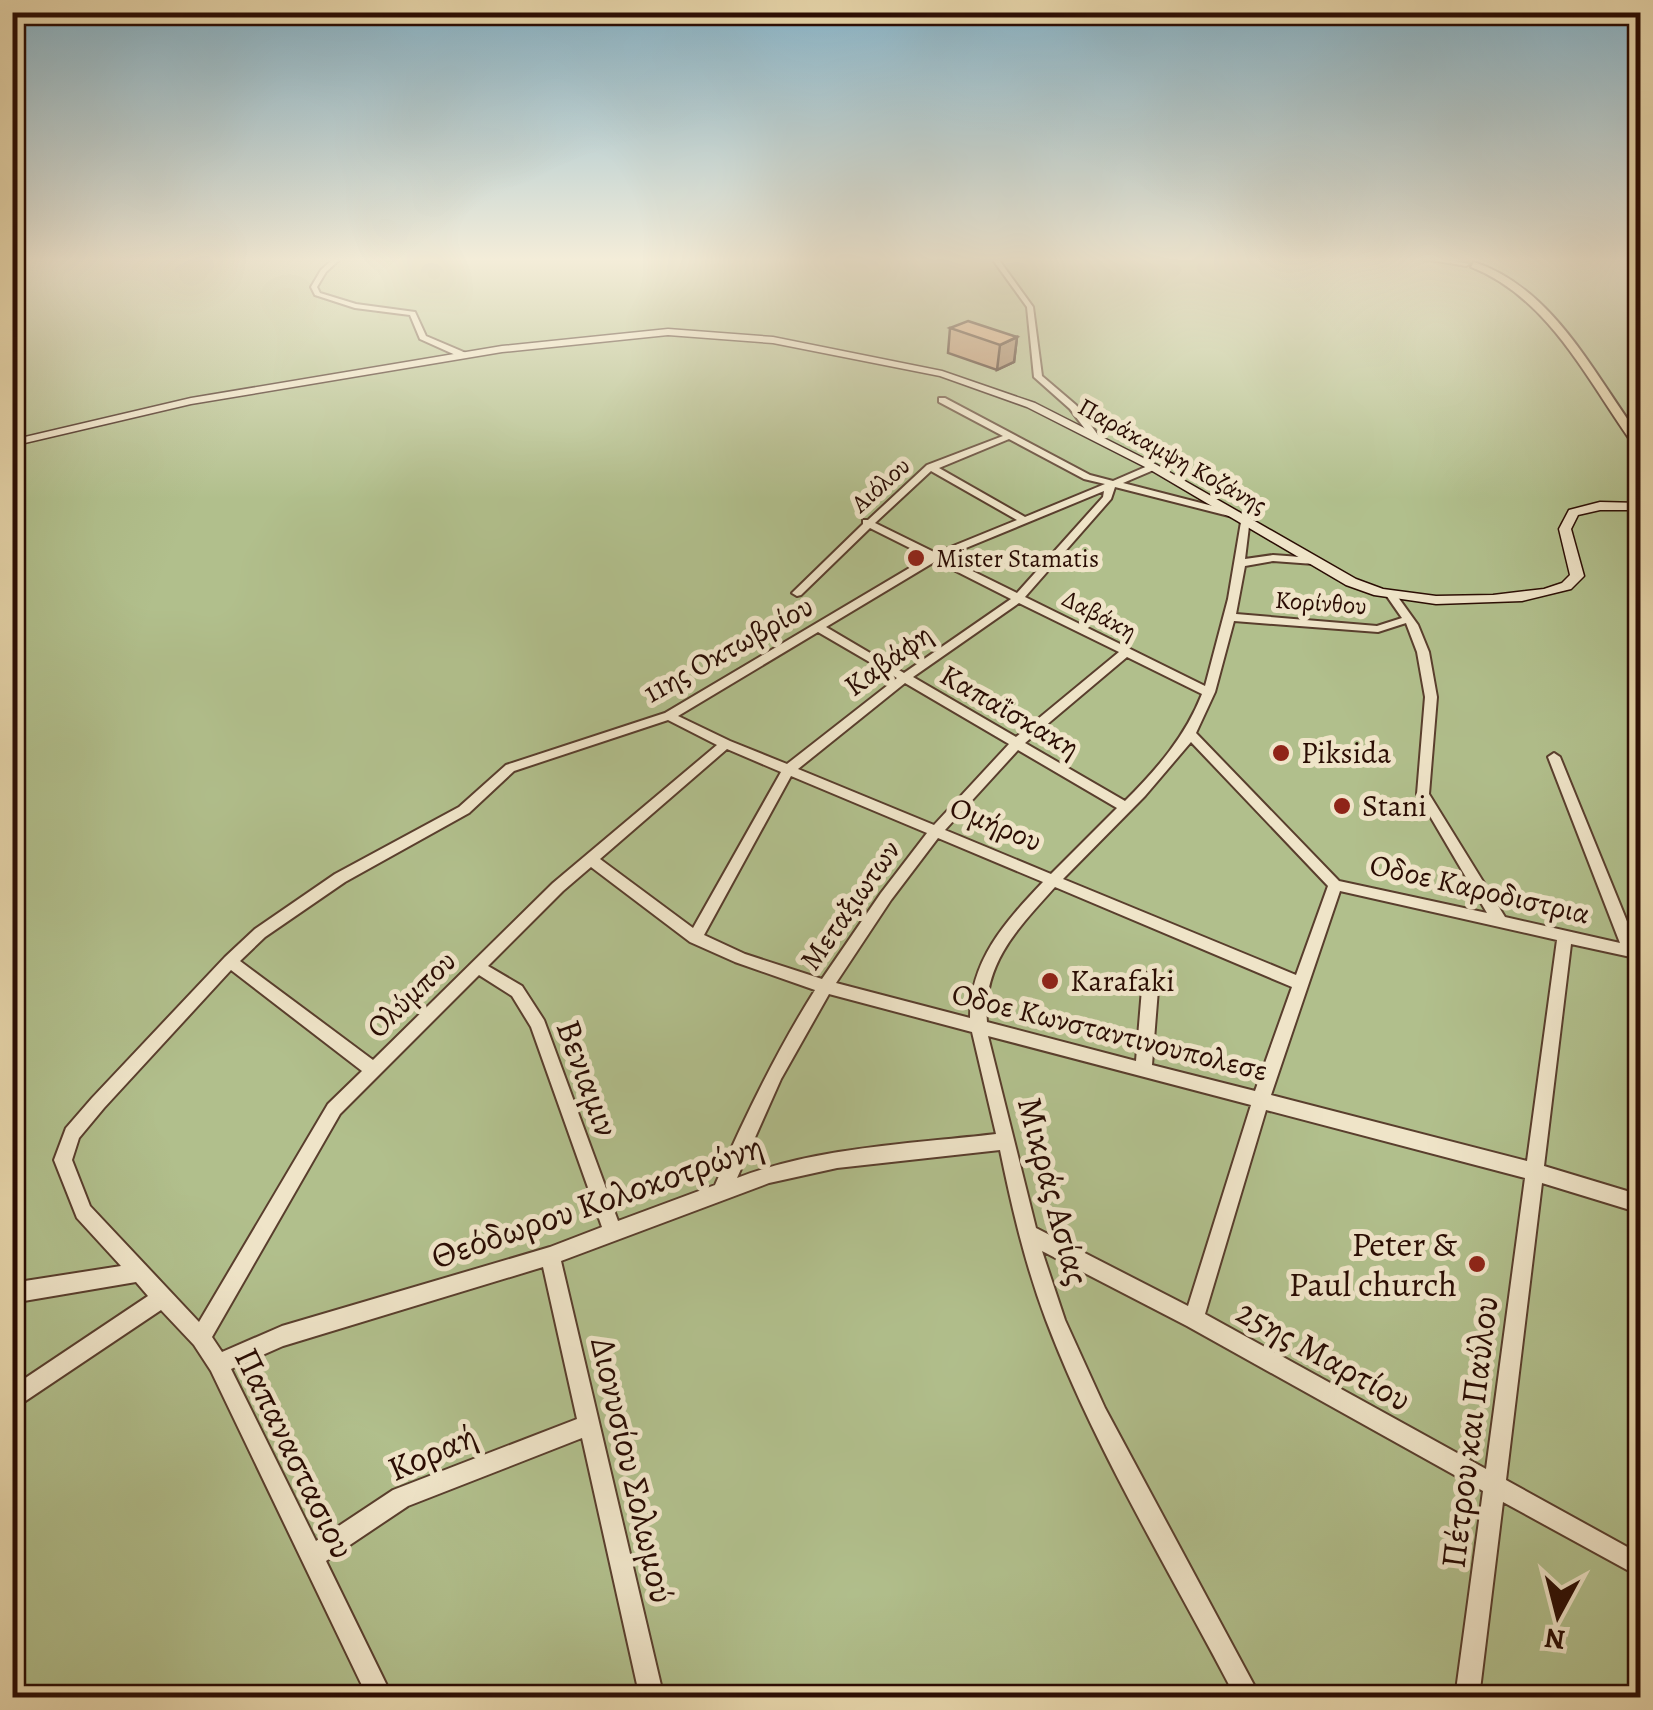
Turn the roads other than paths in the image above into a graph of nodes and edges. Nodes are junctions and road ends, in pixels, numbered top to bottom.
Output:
1 (429, 340) edge
2 (601, 340) edge
3 (757, 340) edge
4 (1034, 340) edge
5 (1565, 340) edge
6 (1573, 340) edge
7 (462, 356) junction
8 (942, 400) dead end
9 (1640, 432) edge
10 (1094, 435) junction
11 (1010, 436) junction
12 (12, 443) edge
13 (1640, 445) edge
14 (930, 466) junction
15 (1154, 467) junction
16 (1109, 486) junction
17 (1640, 507) edge
18 (1242, 517) junction
19 (1023, 520) junction
20 (866, 522) junction
21 (935, 557) junction
22 (1314, 561) junction
23 (1242, 563) junction
24 (797, 593) dead end
25 (1392, 596) junction
26 (1019, 598) junction
27 (1228, 617) junction
28 (1409, 619) junction
29 (818, 627) junction
30 (1126, 652) junction
31 (904, 678) junction
32 (1208, 692) junction
33 (669, 716) junction
34 (1190, 734) junction
35 (726, 744) junction
36 (1015, 744) junction
37 (1554, 757) dead end
38 (788, 770) junction
39 (1125, 807) junction
40 (936, 829) junction
41 (591, 859) junction
42 (1058, 880) junction
43 (1335, 885) junction
44 (1500, 922) junction
45 (1564, 936) junction
46 (696, 938) junction
47 (1636, 952) edge
48 (230, 961) junction
49 (478, 967) junction
50 (1151, 977) dead end
51 (1301, 984) junction
52 (826, 987) junction
53 (979, 1027) junction
54 (1144, 1068) junction
55 (372, 1069) junction
56 (1261, 1100) junction
57 (1007, 1141) junction
58 (1536, 1172) junction
59 (722, 1191) junction
60 (1640, 1204) edge
61 (83, 1212) joint
62 (613, 1232) junction
63 (1026, 1234) junction
64 (550, 1256) junction
65 (136, 1273) junction
66 (12, 1293) edge
67 (164, 1297) junction
68 (1194, 1319) junction
69 (201, 1338) junction
70 (218, 1364) junction
71 (12, 1400) edge
72 (589, 1426) junction
73 (1495, 1487) junction
74 (310, 1558) junction
75 (1640, 1566) edge
76 (377, 1696) edge
77 (652, 1698) edge
78 (1249, 1698) edge
79 (1467, 1698) edge

1 - 7 street
2 - 7 main road, Παράκαμψη Κοζάνης
3 - 10 main road, Παράκαμψη Κοζάνης
4 - 10 street
5 - 13 main road
6 - 9 main road
7 - 12 main road, Παράκαμψη Κοζάνης
8 - 11 street
10 - 15 main road, Παράκαμψη Κοζάνης
11 - 14 street, Αιόλου
11 - 16 street
14 - 19 street
14 - 20 street, Αιόλου
15 - 16 street
15 - 18 main road, Παράκαμψη Κοζάνης
16 - 18 street
16 - 19 street, 11ης Οκτωβρίου
16 - 26 street, Καβάφη
17 - 25 main road, Παράκαμψη Κοζάνης
18 - 22 main road, Παράκαμψη Κοζάνης
18 - 23 street
19 - 21 street, 11ης Οκτωβρίου
20 - 21 street, Δαβάκη
20 - 24 street, Αιόλου
21 - 26 street, Δαβάκη
21 - 29 street, 11ης Οκτωβρίου
22 - 23 street
22 - 25 main road, Παράκαμψη Κοζάνης
23 - 27 street
25 - 28 street
26 - 30 street, Δαβάκη
26 - 31 street, Καβάφη
27 - 28 street, Κορίνθου
27 - 32 street
28 - 44 street
29 - 31 street, Καπαΐσκακη
29 - 33 street, 11ης Οκτωβρίου
30 - 32 street, Δαβάκη
30 - 36 street, Μεταξιωτων
31 - 36 street, Καπαΐσκακη
31 - 38 street, Καβάφη
32 - 34 street
33 - 35 street, Ομήρου
33 - 48 street, 11ης Οκτωβρίου
34 - 39 street, Μικράς Ασίας
34 - 43 street, Oδοε Καροδιστρια
35 - 38 street, Ομήρου
35 - 41 street, Ολύμπου
36 - 39 street, Καπαΐσκακη
36 - 40 street, Μεταξιωτων
37 - 47 street
38 - 40 street, Ομήρου
38 - 46 street, Καβάφη
39 - 42 street, Μικράς Ασίας
40 - 42 street, Ομήρου
40 - 52 street, Μεταξιωτων
41 - 46 street, Oδοε Κωνσταντινουπολεσε
41 - 49 street, Ολύμπου
42 - 51 street, Ομήρου
42 - 53 street, Μικράς Ασίας
43 - 44 street, Oδοε Καροδιστρια
43 - 51 street
44 - 45 street, Oδοε Καροδιστρια
45 - 47 street, Oδοε Καροδιστρια
45 - 58 street, Πέτρου και Παύλου
46 - 52 street, Oδοε Κωνσταντινουπολεσε
48 - 55 street
48 - 61 street, 11ης Οκτωβρίου
49 - 55 street, Ολύμπου
49 - 62 street, Βενιαμιν
50 - 54 street
51 - 56 street
52 - 53 street, Oδοε Κωνσταντινουπολεσε
52 - 59 street, Μεταξιωτων
53 - 54 street, Oδοε Κωνσταντινουπολεσε
53 - 57 street, Μικράς Ασίας
54 - 56 street, Oδοε Κωνσταντινουπολεσε
55 - 69 street, Ολύμπου
56 - 58 street, Oδοε Κωνσταντινουπολεσε
56 - 68 street
57 - 59 street, Θεόδωρου Κολοκοτρώνη
57 - 63 street, Μικράς Ασίας
58 - 60 street, Oδοε Κωνσταντινουπολεσε
58 - 73 street, Πέτρου και Παύλου
59 - 62 street, Θεόδωρου Κολοκοτρώνη
61 - 65 street, Παπαναστασιου
62 - 64 street, Θεόδωρου Κολοκοτρώνη
63 - 68 street, 25ης Μαρτίου
63 - 78 street, Μικράς Ασίας
64 - 70 street, Θεόδωρου Κολοκοτρώνη
64 - 72 street, Διονυσίου Σολωμού
65 - 66 street
65 - 67 street, Παπαναστασιου
67 - 69 street, Παπαναστασιου
67 - 71 street
68 - 73 street, 25ης Μαρτίου
69 - 70 street, Παπαναστασιου
70 - 74 street, Παπαναστασιου
72 - 74 street, Κοραή
72 - 77 street, Διονυσίου Σολωμού
73 - 75 street, 25ης Μαρτίου
73 - 79 street, Πέτρου και Παύλου
74 - 76 street, Παπαναστασιου

